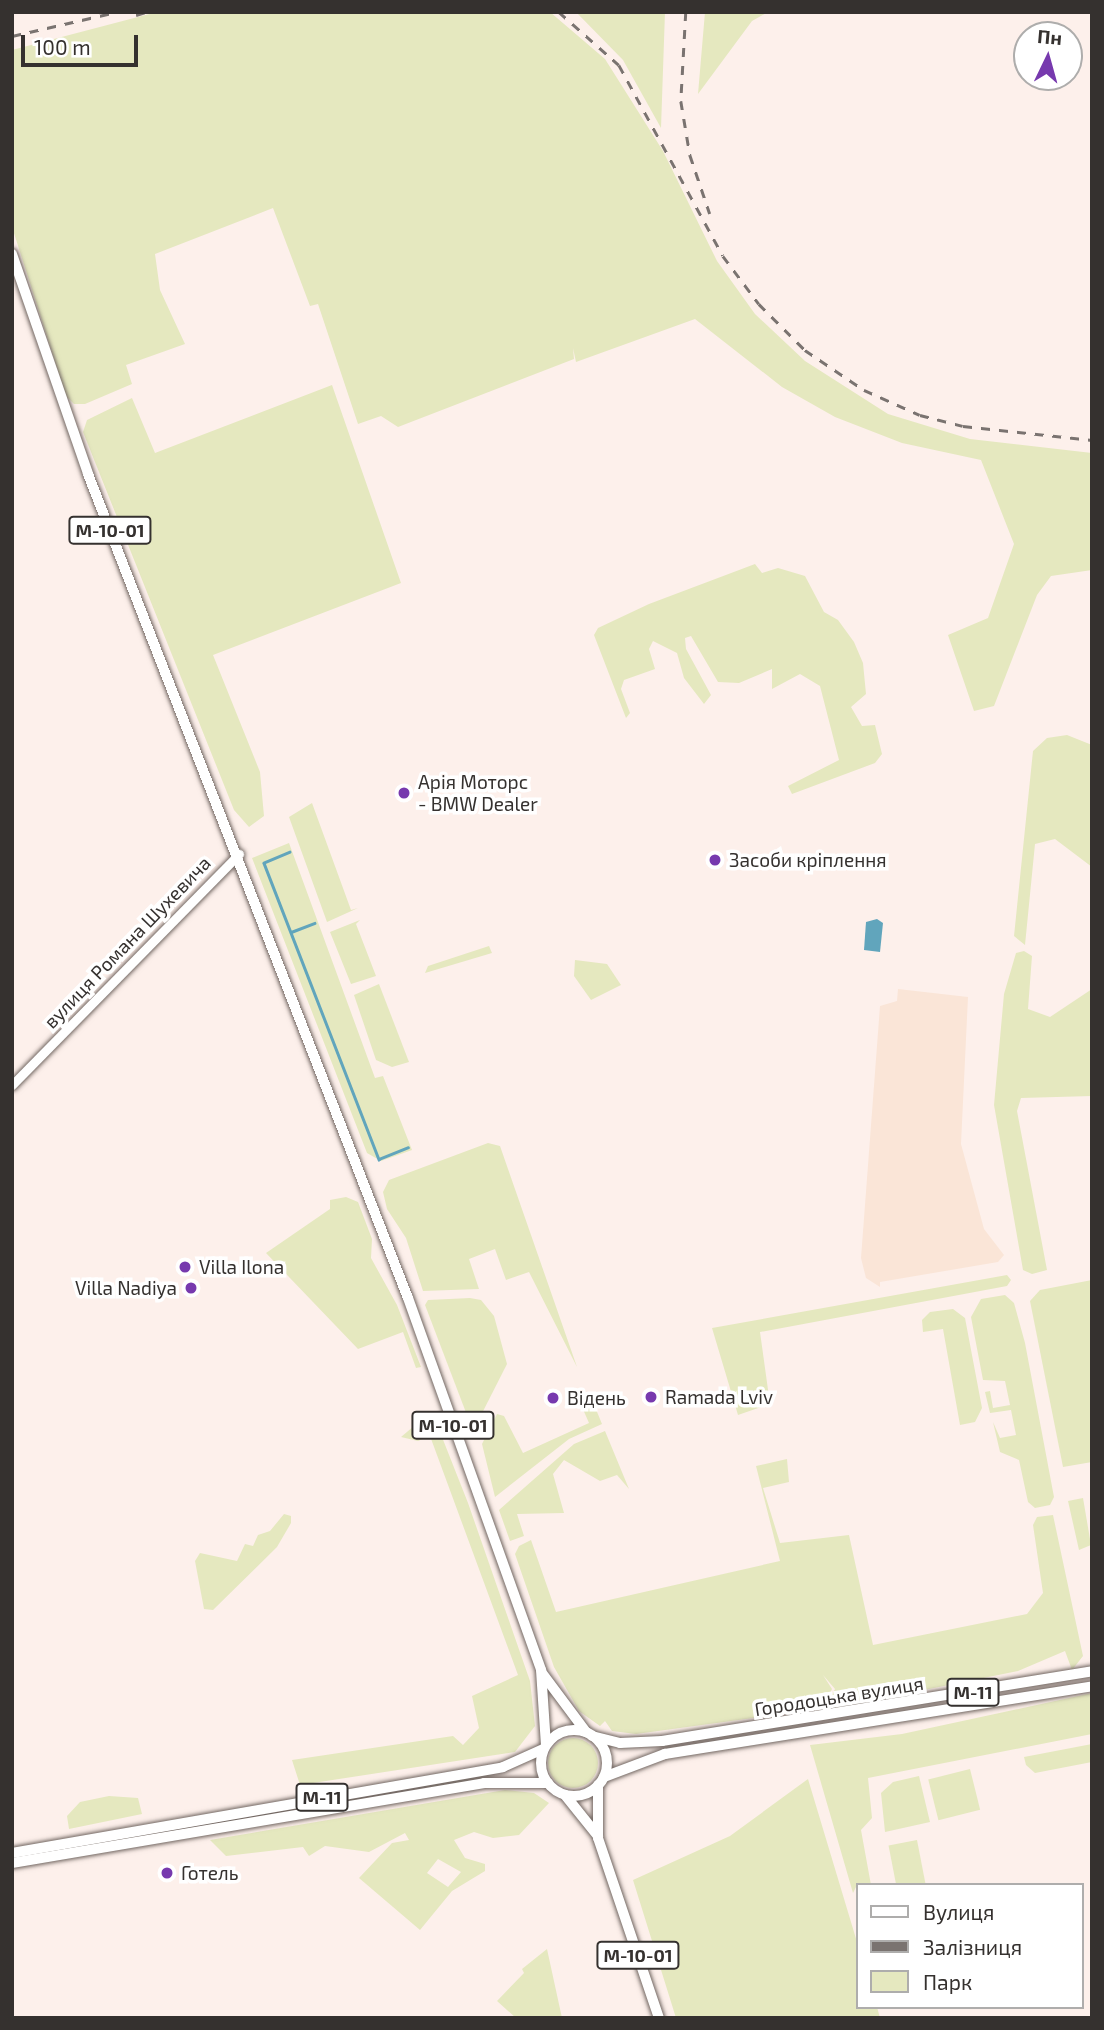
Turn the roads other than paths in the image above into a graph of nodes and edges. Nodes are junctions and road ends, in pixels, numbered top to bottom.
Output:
1 (12, 254) edge
2 (239, 854) junction
3 (12, 1085) edge
4 (1092, 1671) edge
5 (542, 1673) junction
6 (1092, 1686) edge
7 (589, 1734) junction
8 (545, 1747) junction
9 (601, 1781) junction
10 (548, 1783) junction
11 (565, 1795) junction
12 (598, 1838) junction
13 (12, 1853) edge
14 (12, 1863) edge
15 (659, 2018) edge

1 - 2 highway, М-10-01
2 - 3 main road, вулиця Романа Шухевича
2 - 5 highway, М-10-01
4 - 7 main road, Городоцька вулиця / М-11
5 - 7 highway, М-10-01
5 - 8 highway, М-10-01
6 - 9 main road, Городоцька вулиця / М-11
7 - 8 highway, М-11
7 - 9 highway, М-10-01
8 - 10 highway, М-10-01
8 - 13 highway, М-11
9 - 11 highway, М-11
9 - 12 highway, М-10-01
10 - 11 highway, М-10-01
10 - 14 highway, М-11
11 - 12 highway, М-10-01
12 - 15 highway, М-10-01

